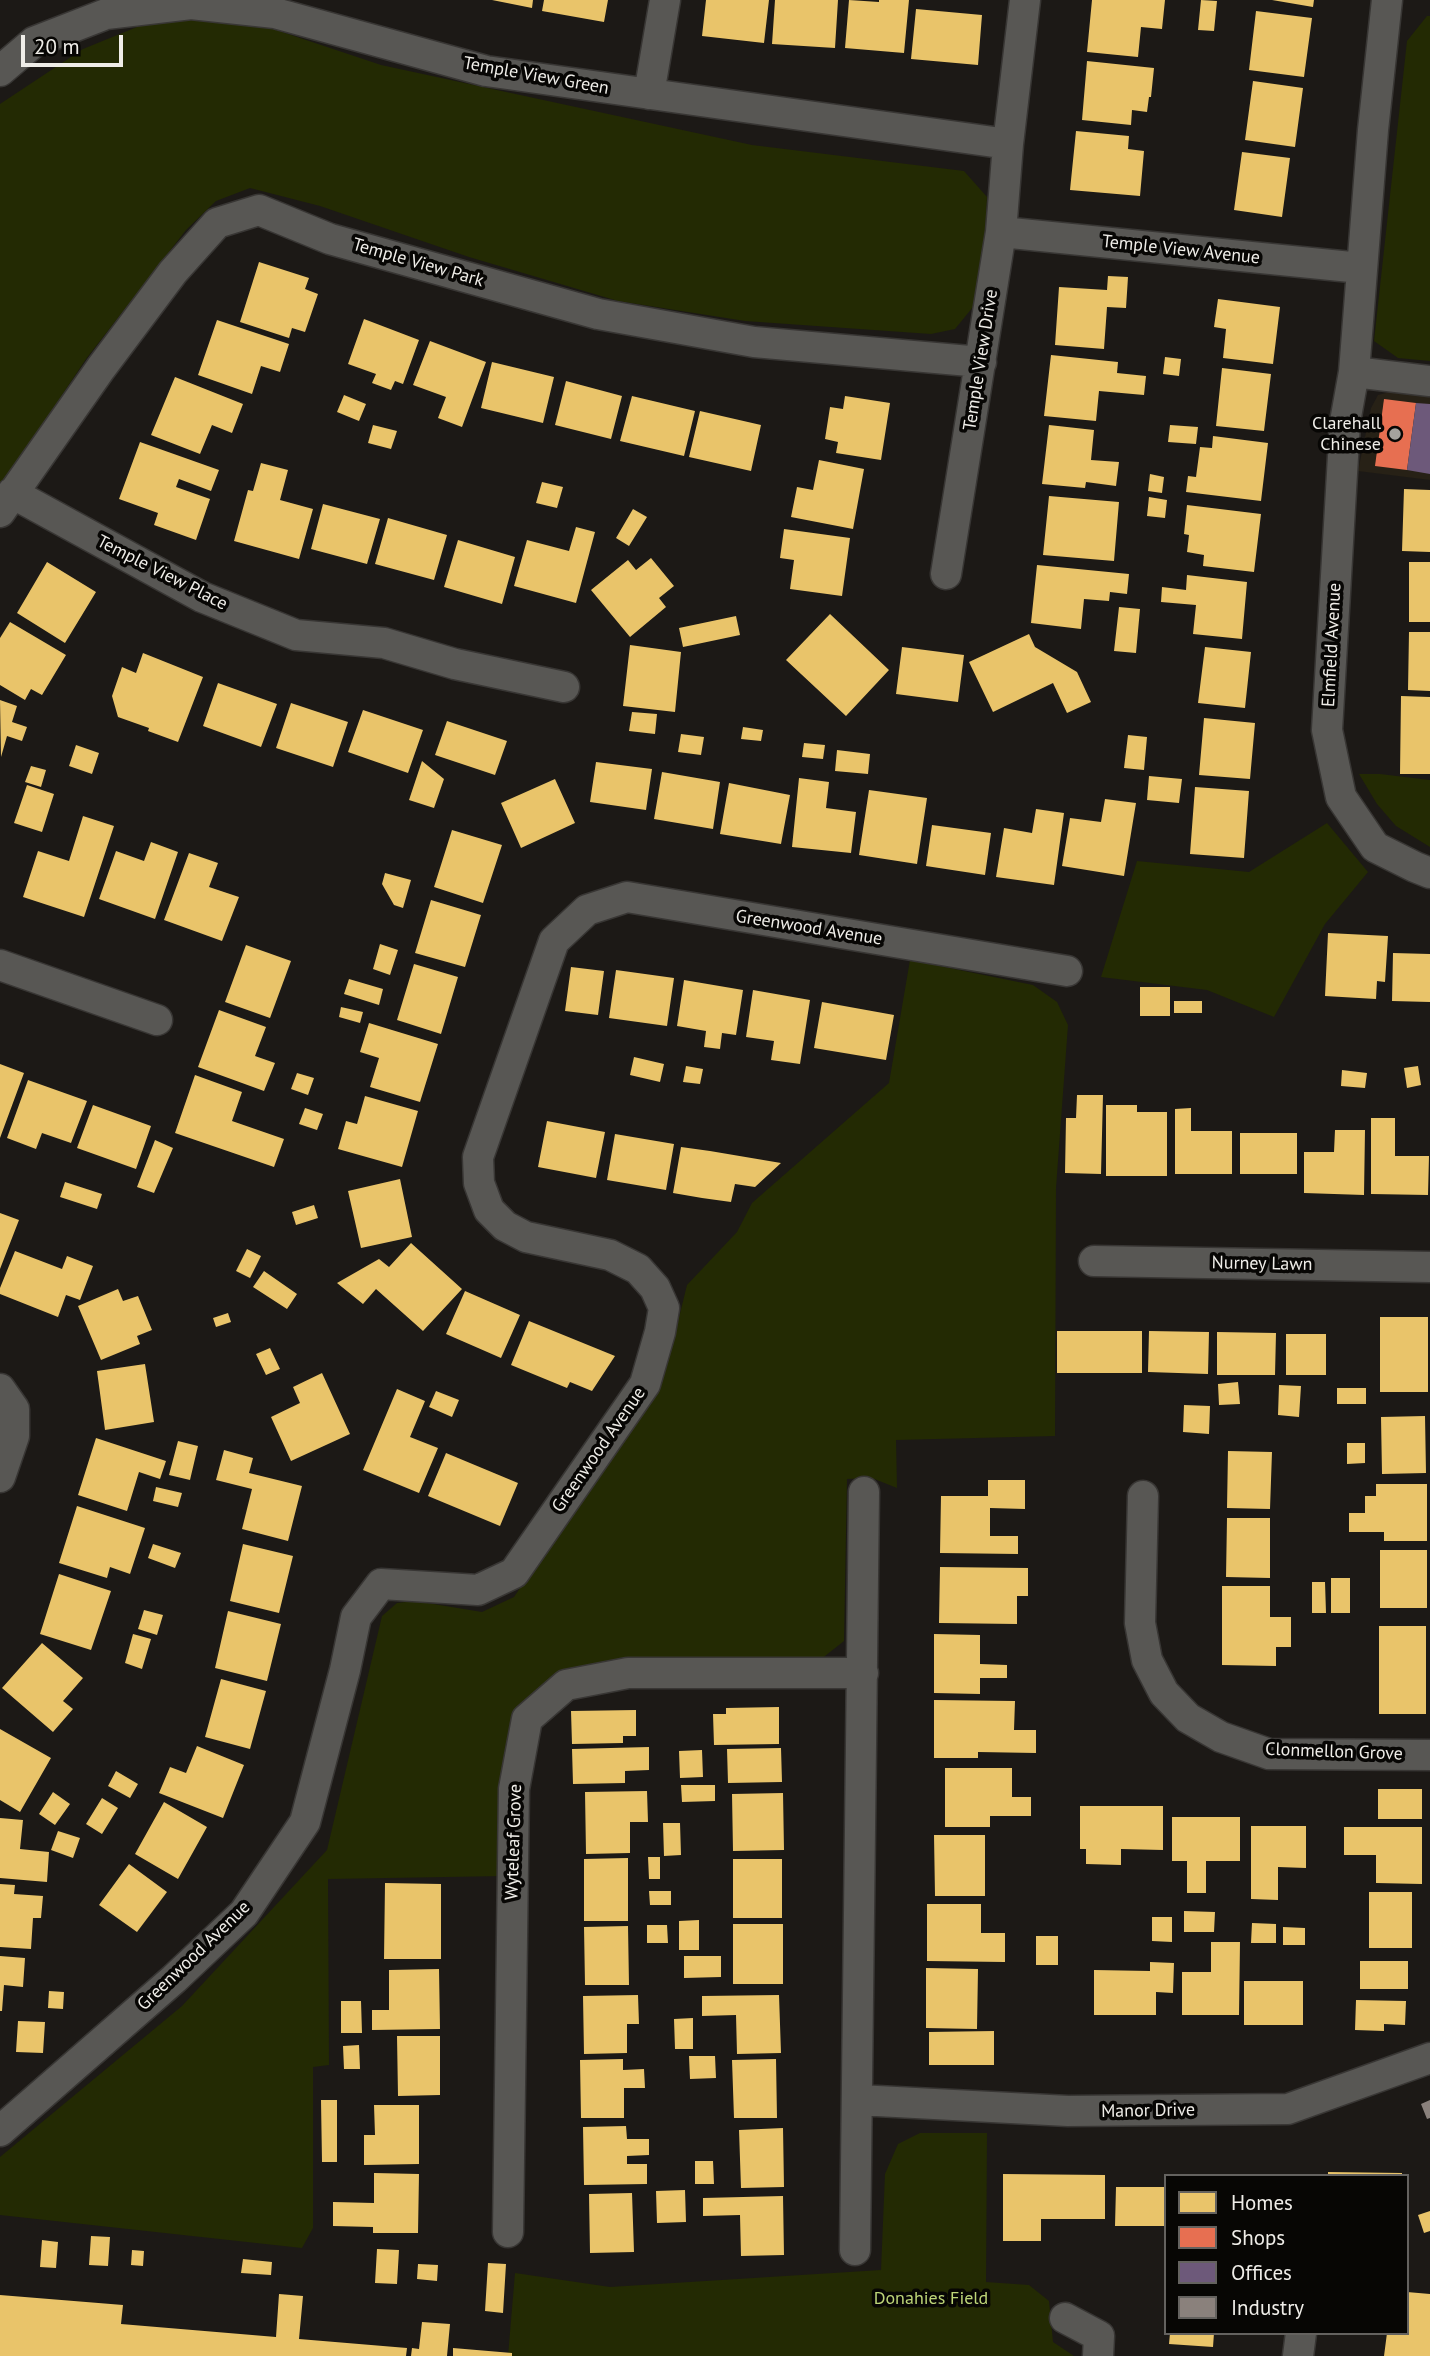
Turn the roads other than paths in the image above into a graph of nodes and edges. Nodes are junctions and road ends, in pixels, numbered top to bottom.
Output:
1 (665, 0) edge
2 (1025, 0) edge
3 (1387, 0) edge
4 (275, 7) edge
5 (0, 71) edge
6 (649, 94) junction
7 (1008, 144) junction
8 (1001, 233) junction
9 (1361, 268) junction
10 (981, 362) junction
11 (1354, 372) junction
12 (1430, 381) edge
13 (6, 503) edge
14 (946, 574) dead end
15 (564, 687) dead end
16 (1430, 873) edge
17 (0, 965) edge
18 (1067, 971) dead end
19 (157, 1020) dead end
20 (1094, 1261) dead end
21 (1430, 1267) edge
22 (0, 1390) edge
23 (0, 1477) edge
24 (864, 1492) dead end
25 (1143, 1496) dead end
26 (863, 1673) junction
27 (1430, 1755) edge
28 (1430, 2058) edge
29 (858, 2100) junction
30 (0, 2131) edge
31 (508, 2232) dead end
32 (855, 2250) dead end
33 (1065, 2318) dead end
34 (1301, 2335) edge
35 (1098, 2356) edge
36 (1298, 2356) edge

1 - 6 street
2 - 7 street, Temple View Drive
3 - 9 street
4 - 5 street, Temple View Green
4 - 6 street, Temple View Green
6 - 7 street, Temple View Green
7 - 8 street, Temple View Drive
8 - 9 street, Temple View Avenue
8 - 10 street, Temple View Drive
9 - 11 street
10 - 13 street, Temple View Park
10 - 14 street, Temple View Drive
11 - 12 street
11 - 16 street, Elmfield Avenue
13 - 15 street, Temple View Place
17 - 19 street
18 - 30 street, Greenwood Avenue
20 - 21 street, Nurney Lawn
22 - 23 street
24 - 26 street
25 - 27 street, Clonmellon Grove
26 - 29 street
26 - 31 street, Wyteleaf Grove
28 - 29 street, Manor Drive
29 - 32 street
33 - 35 street
34 - 36 street

